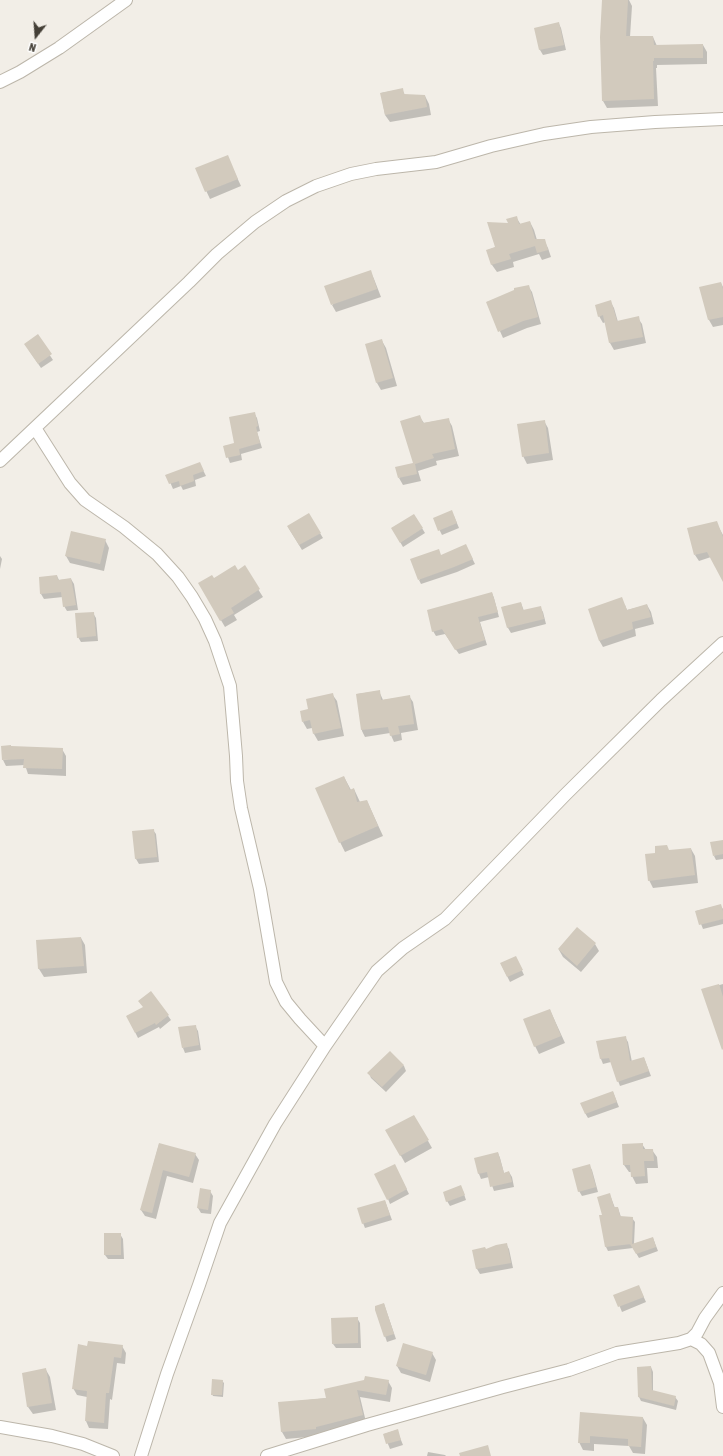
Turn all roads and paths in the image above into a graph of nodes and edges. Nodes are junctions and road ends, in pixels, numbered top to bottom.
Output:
1 (126, 0) edge
2 (0, 82) edge
3 (723, 119) edge
4 (35, 428) junction
5 (0, 460) edge
6 (723, 643) edge
7 (325, 1046) junction
8 (723, 1293) edge
9 (691, 1338) junction
10 (723, 1407) edge
11 (0, 1426) edge
12 (113, 1456) edge
13 (141, 1456) edge
14 (267, 1456) edge

1 - 2 street
3 - 4 street
4 - 5 street
4 - 7 street
6 - 7 street
7 - 13 street
8 - 9 street
9 - 10 street
9 - 14 street
11 - 12 street

